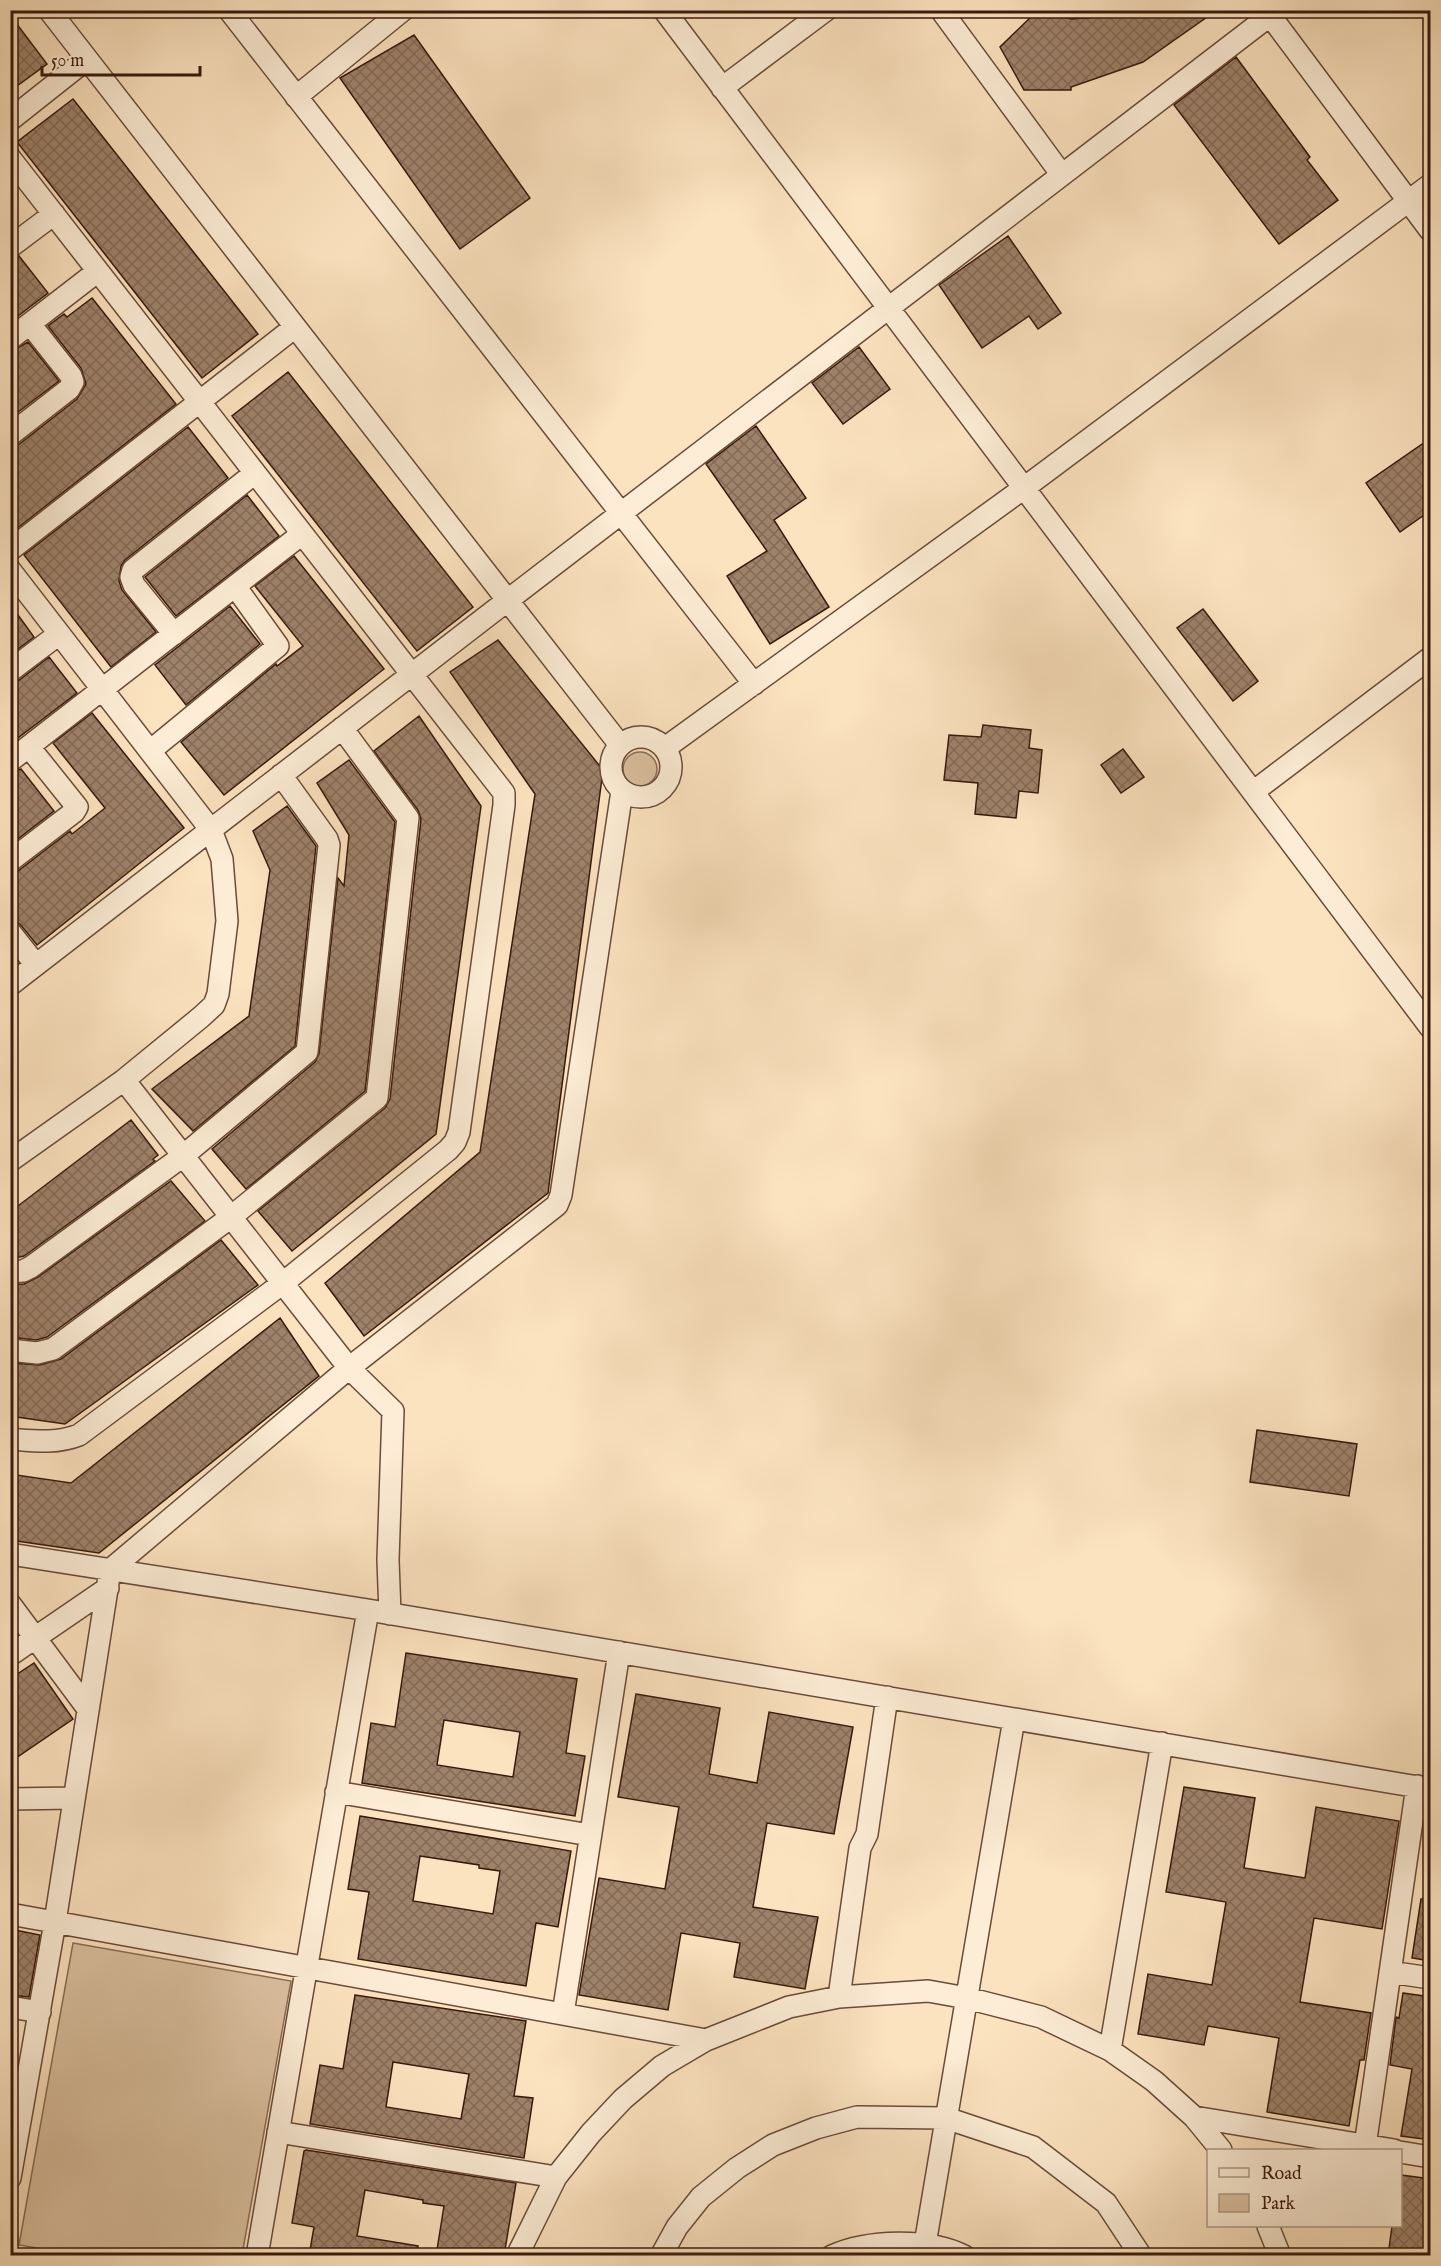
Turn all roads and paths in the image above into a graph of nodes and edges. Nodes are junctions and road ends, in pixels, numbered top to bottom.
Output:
1 (49, 10) edge
2 (229, 10) edge
3 (403, 10) edge
4 (664, 10) edge
5 (826, 10) edge
6 (941, 10) edge
7 (1271, 12) edge
8 (87, 59) junction
9 (722, 88) junction
10 (296, 97) junction
11 (10, 120) edge
12 (10, 158) edge
13 (1062, 175) junction
14 (1431, 185) edge
15 (1408, 202) junction
16 (54, 214) junction
17 (1431, 230) edge
18 (10, 247) edge
19 (98, 271) junction
20 (888, 308) junction
21 (30, 324) junction
22 (295, 327) junction
23 (10, 339) edge
24 (200, 402) junction
25 (10, 435) edge
26 (255, 473) junction
27 (1024, 488) junction
28 (622, 513) junction
29 (302, 534) junction
30 (10, 550) edge
31 (10, 570) edge
32 (235, 586) junction
33 (508, 600) junction
34 (59, 634) junction
35 (174, 634) junction
36 (1431, 658) edge
37 (10, 671) edge
38 (412, 675) junction
39 (754, 684) junction
40 (102, 690) junction
41 (342, 728) junction
42 (620, 745) junction
43 (29, 747) junction
44 (665, 748) junction
45 (150, 751) junction
46 (10, 762) edge
47 (281, 776) junction
48 (622, 791) junction
49 (1253, 792) junction
50 (211, 830) junction
51 (10, 861) edge
52 (10, 932) edge
53 (36, 965) junction
54 (10, 985) edge
55 (1431, 1028) edge
56 (124, 1080) junction
57 (183, 1156) junction
58 (10, 1161) edge
59 (231, 1217) junction
60 (10, 1272) edge
61 (283, 1283) junction
62 (10, 1350) edge
63 (349, 1368) junction
64 (10, 1439) edge
65 (10, 1554) edge
66 (109, 1579) junction
67 (10, 1604) edge
68 (368, 1610) junction
69 (390, 1614) junction
70 (36, 1638) junction
71 (619, 1652) junction
72 (10, 1656) edge
73 (887, 1697) junction
74 (88, 1708) junction
75 (1014, 1719) junction
76 (1162, 1743) junction
77 (1424, 1788) edge
78 (336, 1792) junction
79 (73, 1798) junction
80 (10, 1799) edge
81 (590, 1835) junction
82 (10, 1914) edge
83 (55, 1922) junction
84 (306, 1968) junction
85 (1390, 1972) junction
86 (1431, 1978) edge
87 (839, 1997) junction
88 (967, 1998) junction
89 (10, 2007) edge
90 (40, 2012) junction
91 (563, 2014) junction
92 (706, 2040) junction
93 (1110, 2050) junction
94 (17, 2097) edge
95 (1194, 2117) junction
96 (946, 2118) junction
97 (278, 2132) junction
98 (1365, 2146) junction
99 (1219, 2149) edge
100 (1382, 2149) edge
101 (1402, 2152) edge
102 (1431, 2157) edge
103 (556, 2177) junction
104 (10, 2178) edge
105 (1268, 2227) edge
106 (924, 2250) edge
107 (257, 2256) edge
108 (517, 2256) edge
109 (661, 2256) edge
110 (832, 2256) edge
111 (964, 2256) edge
112 (1141, 2256) edge
113 (1280, 2256) edge

1 - 8 street
2 - 10 street
3 - 10 street
4 - 9 street
5 - 9 street
6 - 13 street
7 - 13 street
7 - 15 street
8 - 11 street
8 - 22 street
9 - 20 street
10 - 28 street
12 - 16 street
13 - 20 street
14 - 15 street
15 - 17 street
15 - 27 street
16 - 18 street
16 - 19 street
19 - 21 street
19 - 24 street
20 - 27 street
20 - 28 street
21 - 23 street
21 - 25 street
22 - 24 street
22 - 33 street
24 - 26 street
24 - 30 street
26 - 29 street
26 - 35 street
27 - 39 street
27 - 49 street
28 - 33 street
28 - 39 street
29 - 32 street
29 - 38 street
31 - 34 street
32 - 35 street
32 - 45 street
33 - 38 street
33 - 42 street
34 - 37 street
34 - 40 street
35 - 40 street
36 - 49 street
38 - 41 street
38 - 61 street
39 - 44 street
40 - 43 street
40 - 45 street
41 - 47 street
41 - 59 street
42 - 44 street
42 - 48 street
43 - 46 street
43 - 51 street
44 - 48 street
45 - 50 street
47 - 50 street
47 - 57 street
48 - 63 street
49 - 55 street
50 - 53 street
50 - 56 street
52 - 53 street
53 - 54 street
56 - 57 street
56 - 58 street
57 - 59 street
57 - 60 street
59 - 61 street
59 - 62 street
61 - 63 street
61 - 64 street
63 - 66 street
63 - 69 street
65 - 66 street
66 - 68 street
66 - 70 street
66 - 74 street
67 - 70 street
68 - 69 street
68 - 78 street
69 - 71 street
70 - 72 street
70 - 74 street
71 - 73 street
71 - 81 street
73 - 75 street
73 - 87 street
74 - 79 street
75 - 76 street
75 - 88 street
76 - 77 street
76 - 93 street
77 - 85 street
78 - 81 street
78 - 84 street
79 - 80 street
79 - 83 street
81 - 91 street
82 - 83 street
83 - 84 street
83 - 90 street
84 - 91 street
84 - 97 street
85 - 86 street
85 - 98 street
87 - 88 street
87 - 92 street
88 - 93 street
88 - 96 street
89 - 90 street
90 - 94 street
91 - 92 street
92 - 103 street
93 - 95 street
94 - 104 street
95 - 98 street
95 - 99 street
96 - 106 street
96 - 109 street
96 - 112 street
97 - 103 street
97 - 107 street
98 - 100 street
101 - 102 street
103 - 108 street
105 - 113 street
106 - 110 street
106 - 111 street

